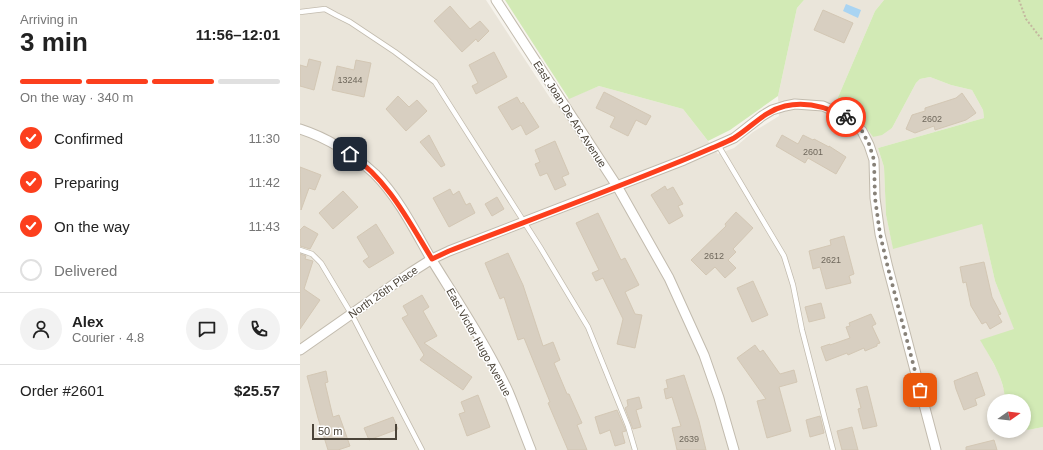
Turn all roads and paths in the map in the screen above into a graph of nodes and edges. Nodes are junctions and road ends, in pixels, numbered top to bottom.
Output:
1 (496, 0) edge
2 (1019, 0) edge
3 (300, 12) edge
4 (1043, 41) edge
5 (300, 129) edge
6 (718, 145) junction
7 (617, 186) junction
8 (523, 222) junction
9 (300, 250) edge
10 (432, 259) junction
11 (352, 314) junction
12 (300, 350) edge
13 (422, 450) edge
14 (531, 450) edge
15 (635, 450) edge
16 (734, 450) edge
17 (833, 450) edge
18 (936, 450) edge

1 - 7 street, East Joan De Arc Avenue
2 - 4 path
3 - 8 lane
5 - 10 street, East Victor Hugo Avenue
6 - 7 street, North 26th Place
6 - 17 lane
6 - 18 street, North 26th Place
7 - 8 street, North 26th Place
7 - 16 street, East Joan De Arc Avenue
8 - 10 street, North 26th Place
8 - 15 lane
9 - 11 lane
10 - 11 street, North 26th Place
10 - 14 street, East Victor Hugo Avenue
11 - 12 street, North 26th Place
11 - 13 lane

